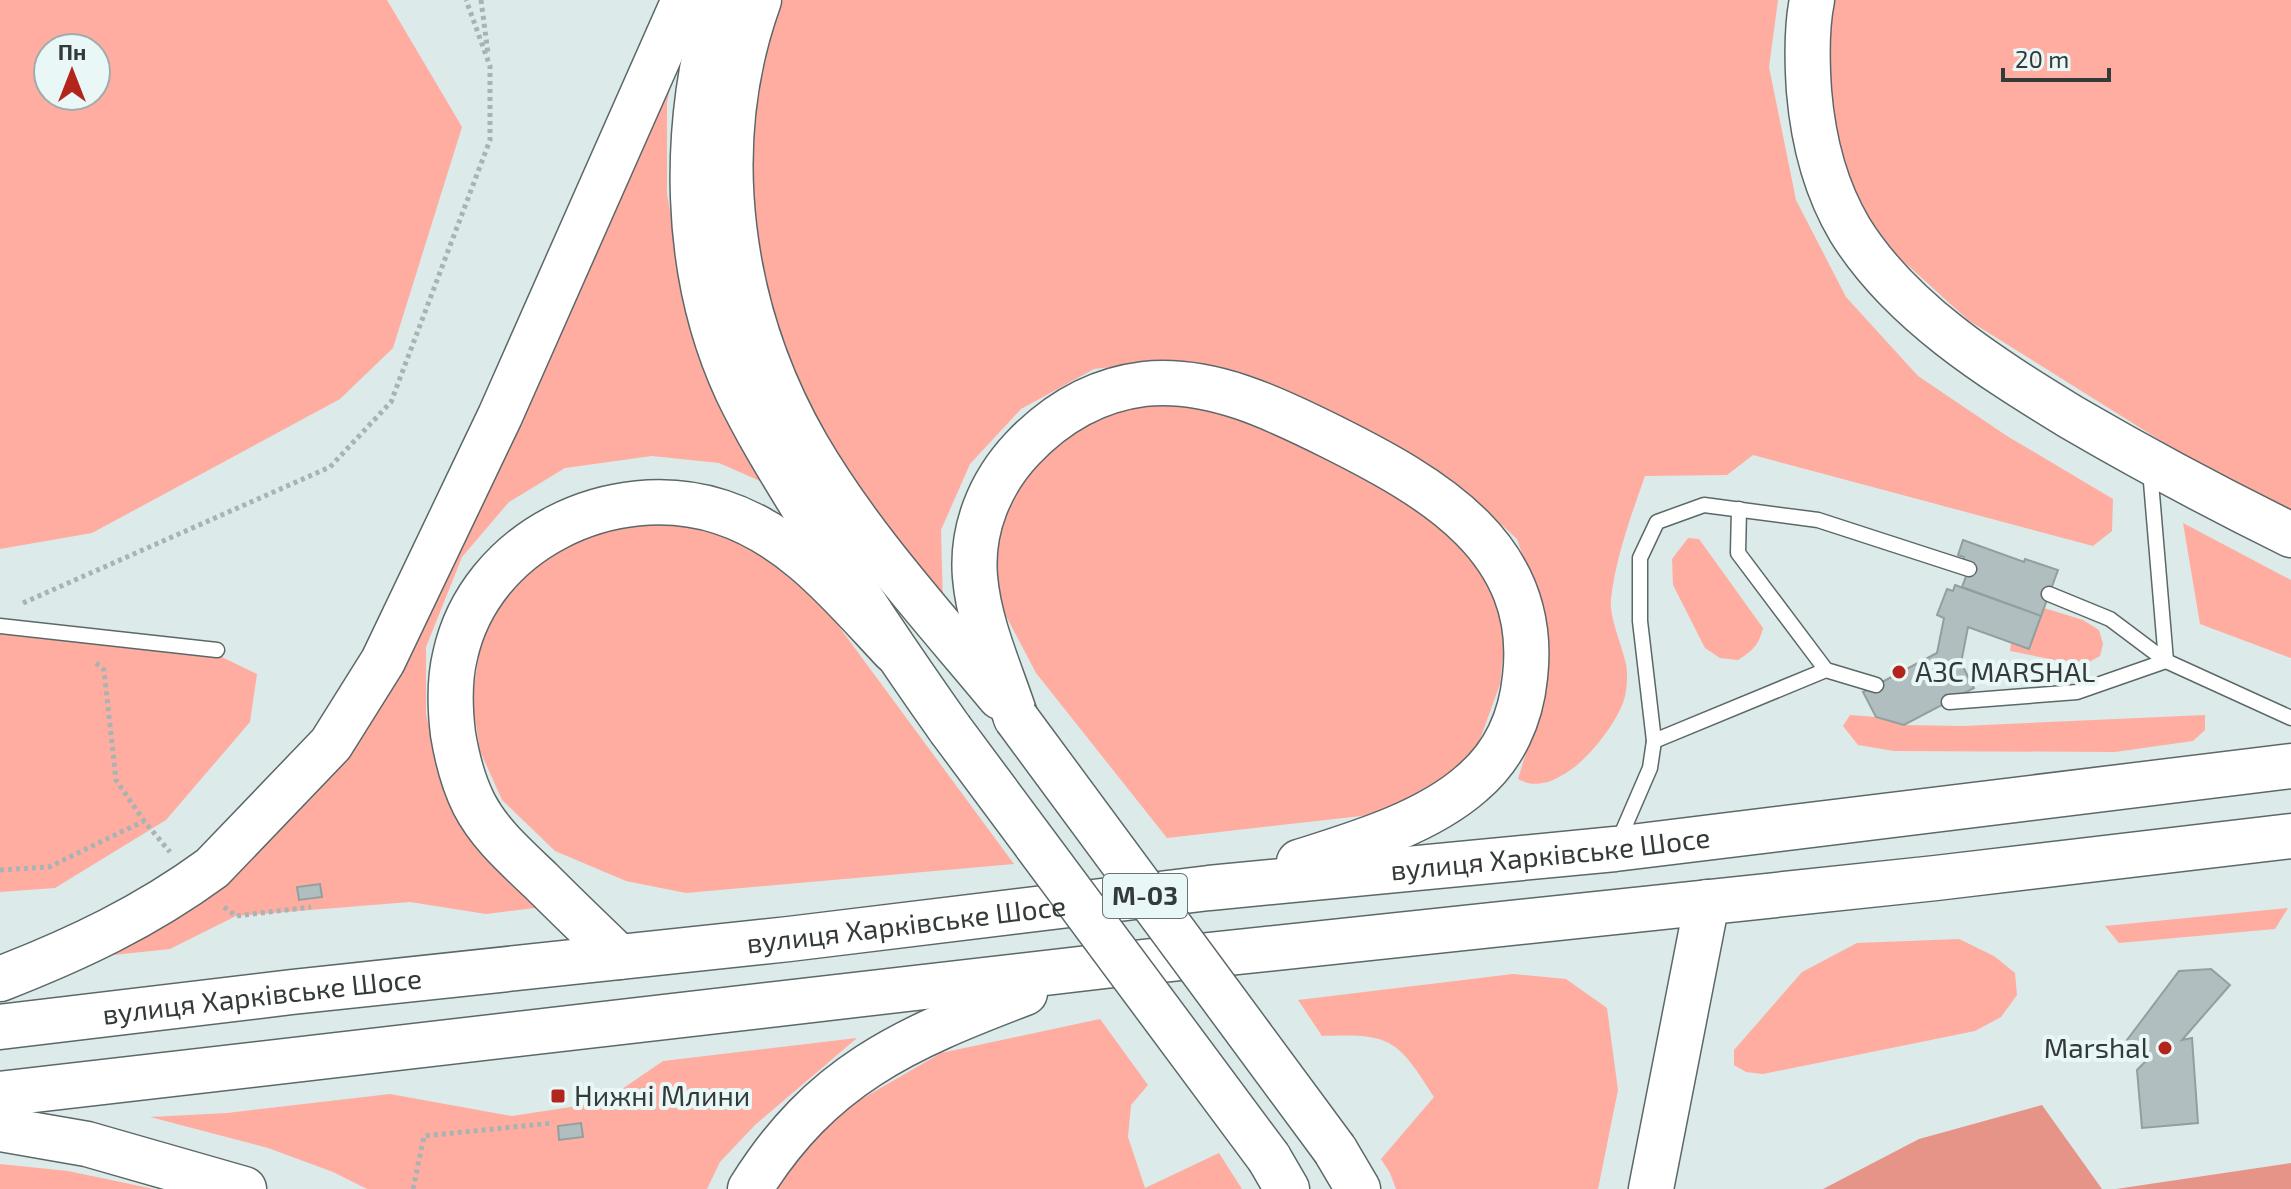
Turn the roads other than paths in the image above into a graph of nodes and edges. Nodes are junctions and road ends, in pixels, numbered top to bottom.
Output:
1 (684, 0) edge
2 (718, 0) edge
3 (759, 0) edge
4 (1812, 0) edge
5 (2150, 462) junction
6 (1739, 509) junction
7 (2291, 535) edge
8 (1969, 569) dead end
9 (2049, 594) dead end
10 (0, 626) edge
11 (217, 650) dead end
12 (894, 651) junction
13 (2166, 661) junction
14 (1826, 670) junction
15 (1876, 685) dead end
16 (1949, 702) dead end
17 (1016, 718) junction
18 (2291, 718) edge
19 (1654, 741) junction
20 (2291, 766) edge
21 (2291, 836) edge
22 (1615, 849) junction
23 (1209, 888) junction
24 (1707, 902) junction
25 (619, 957) junction
26 (1105, 966) junction
27 (0, 979) edge
28 (0, 1027) edge
29 (0, 1094) edge
30 (0, 1129) edge
31 (1278, 1174) edge
32 (244, 1189) edge
33 (750, 1189) edge
34 (1358, 1189) edge
35 (1651, 1189) edge

1 - 27 highway
2 - 12 highway
3 - 17 highway
4 - 5 highway
5 - 7 highway
5 - 13 lane
6 - 8 lane
6 - 14 lane
6 - 19 lane
9 - 13 lane
10 - 11 lane
12 - 25 highway
12 - 31 highway, bridge
13 - 16 lane
13 - 18 lane
14 - 15 lane
14 - 19 lane
17 - 23 highway
17 - 34 highway, bridge
19 - 22 lane
20 - 22 highway, вулиця Харківське Шосе / М-03
21 - 24 highway, М-03
22 - 23 highway, вулиця Харківське Шосе / М-03
23 - 25 highway, вулиця Харківське Шосе / М-03
24 - 26 highway, М-03
24 - 35 highway
25 - 28 highway, вулиця Харківське Шосе / М-03
26 - 29 highway, М-03
26 - 33 highway
30 - 32 highway

